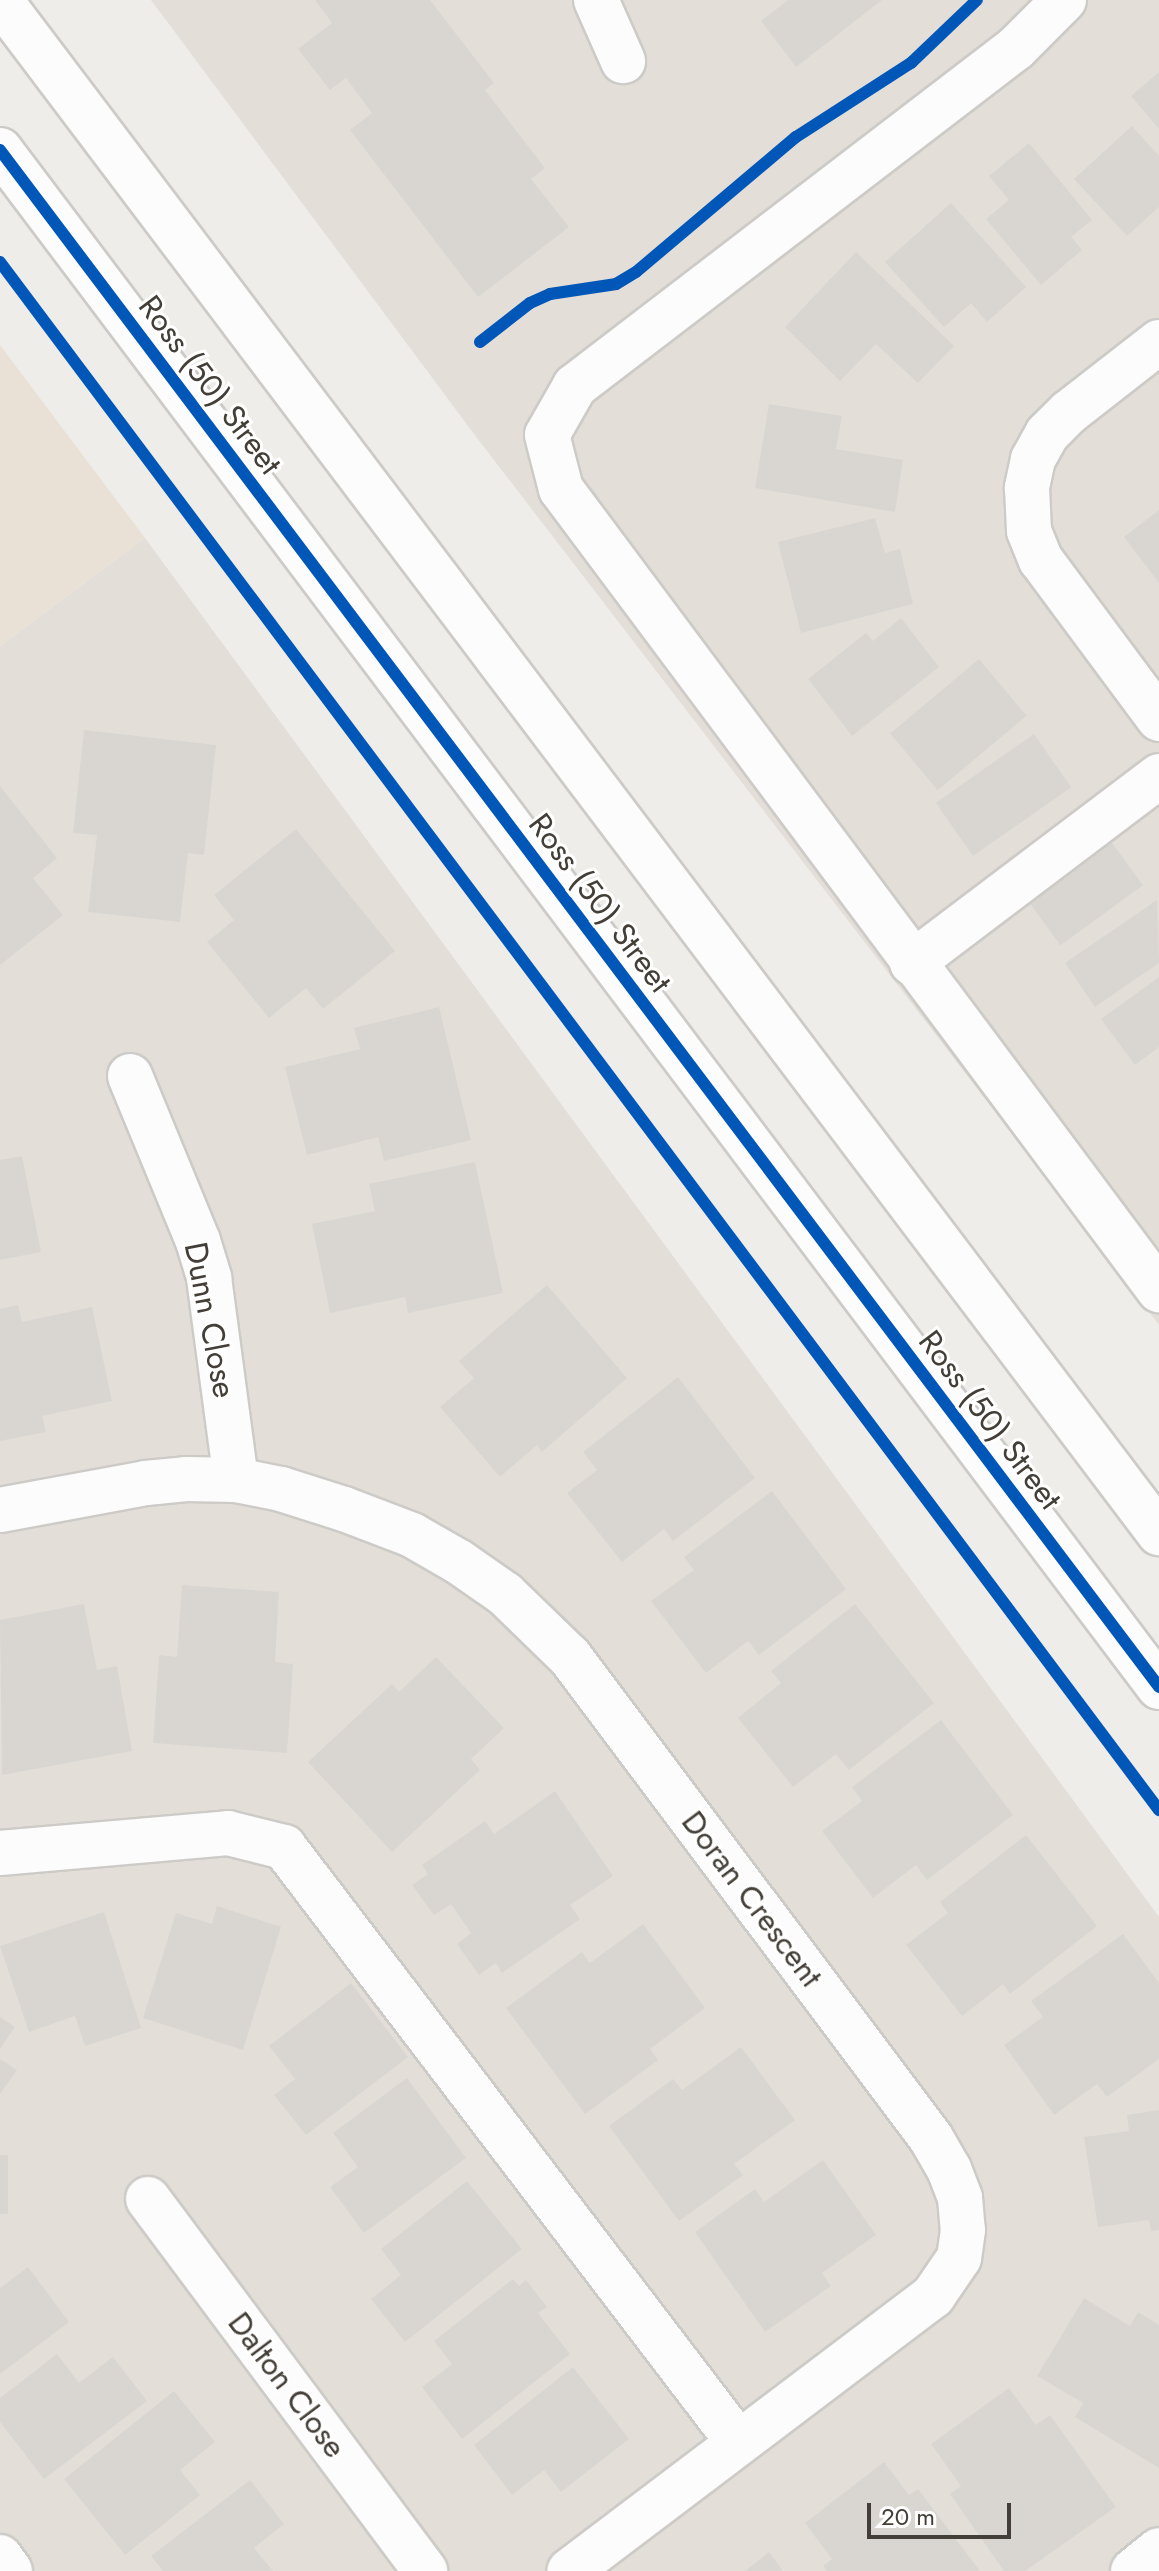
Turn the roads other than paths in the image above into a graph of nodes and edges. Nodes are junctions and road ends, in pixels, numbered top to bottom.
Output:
1 (0, 0) edge
2 (596, 0) edge
3 (1064, 0) edge
4 (623, 61) dead end
5 (0, 150) edge
6 (1159, 342) edge
7 (1159, 719) edge
8 (1159, 776) edge
9 (912, 963) junction
10 (130, 1076) dead end
11 (1159, 1290) edge
12 (236, 1480) junction
13 (0, 1510) edge
14 (1159, 1533) edge
15 (1159, 1687) edge
16 (0, 1853) edge
17 (148, 2199) dead end
18 (738, 2442) junction
19 (1159, 2550) edge
20 (0, 2557) edge
21 (10, 2571) edge
22 (425, 2571) edge
23 (569, 2571) edge
24 (1133, 2571) edge

1 - 14 street, Ross (50) Street
2 - 4 street
3 - 9 street
5 - 15 street, Ross (50) Street
6 - 7 street
8 - 9 street
9 - 11 street
10 - 12 street, Dunn Close
12 - 13 street, Doran Crescent
12 - 18 street, Doran Crescent
16 - 18 street
17 - 22 street, Dalton Close
18 - 23 street, Doran Crescent
19 - 24 street
20 - 21 street

